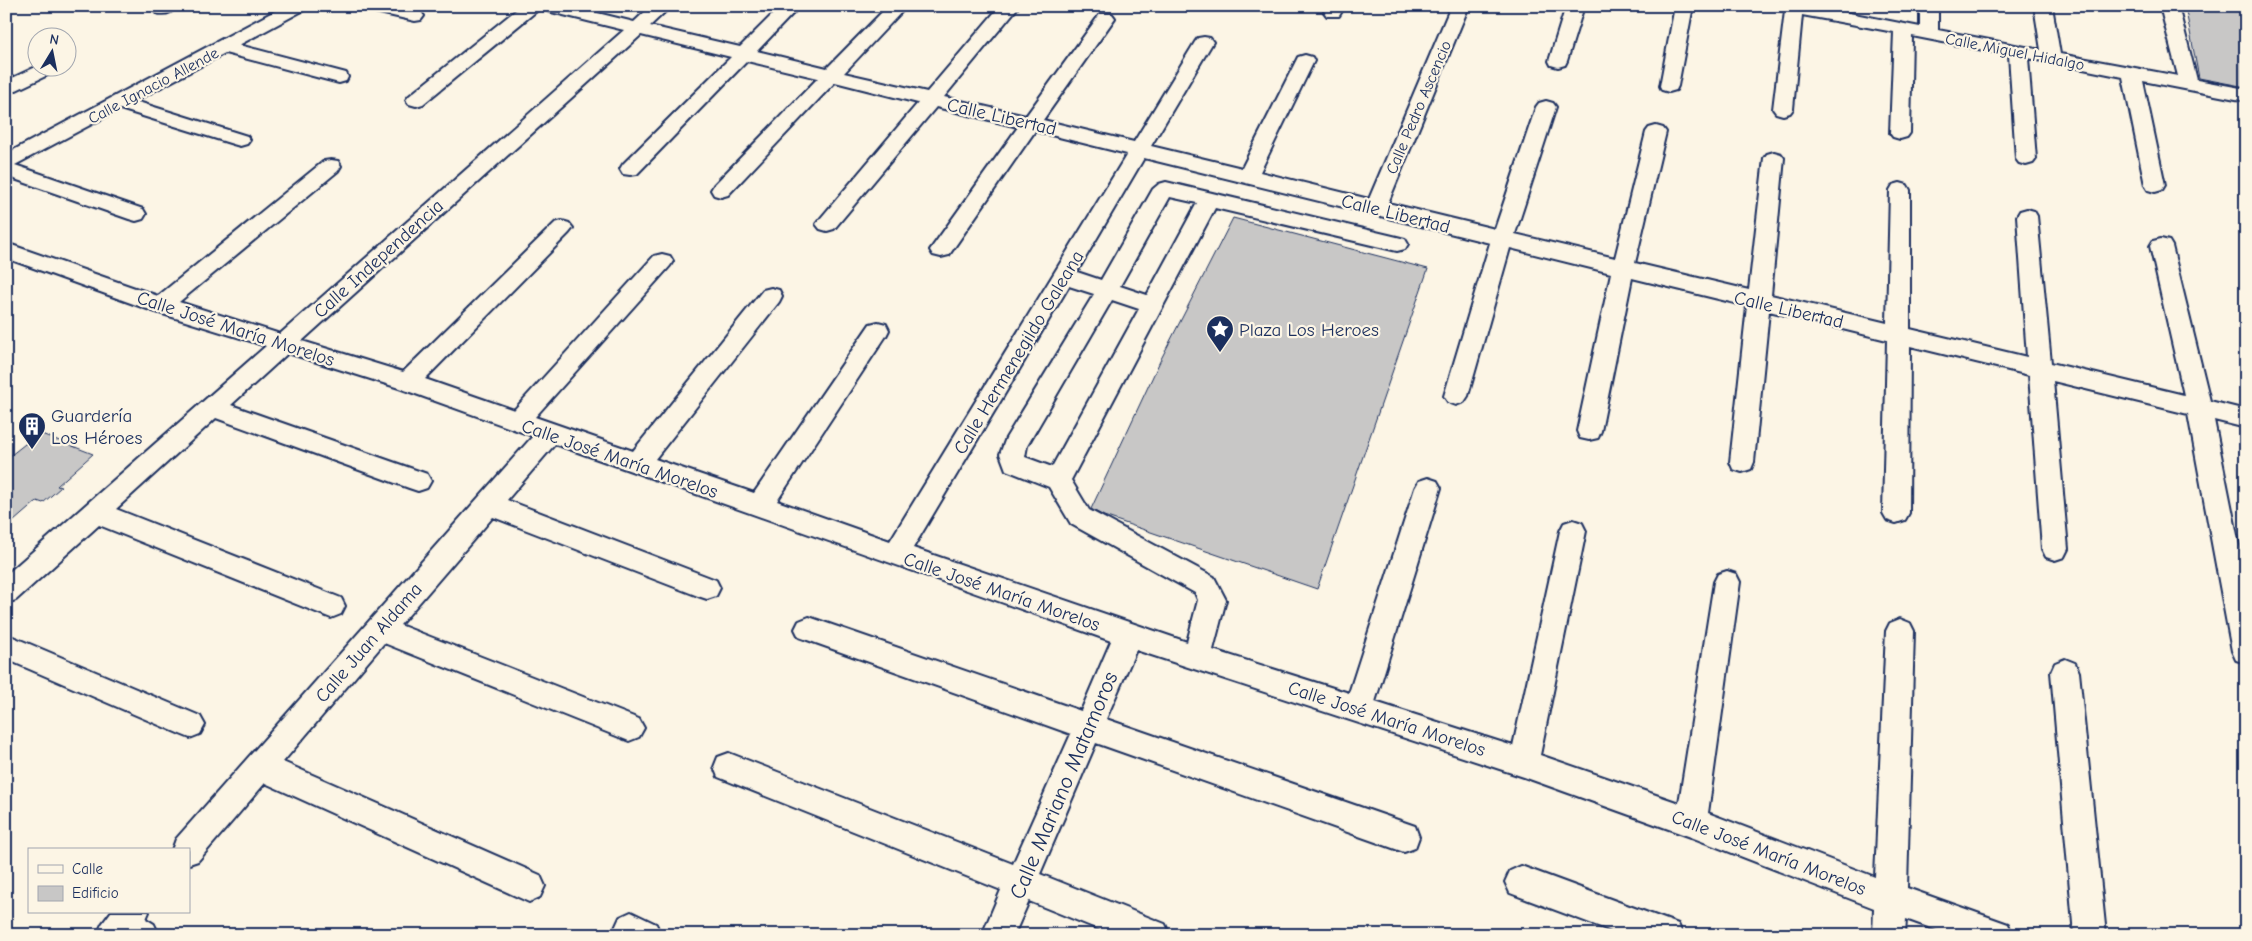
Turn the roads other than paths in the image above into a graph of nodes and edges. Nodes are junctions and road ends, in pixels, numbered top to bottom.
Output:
1 (298, 6) edge
2 (372, 6) edge
3 (532, 6) edge
4 (546, 6) edge
5 (662, 6) edge
6 (791, 6) edge
7 (898, 6) edge
8 (1010, 6) edge
9 (1460, 6) edge
10 (1575, 6) edge
11 (1684, 6) edge
12 (1929, 6) edge
13 (2043, 6) edge
14 (2169, 6) edge
15 (1789, 7) edge
16 (573, 9) edge
17 (1820, 10) edge
18 (415, 16) dead end
19 (1106, 18) dead end
20 (637, 29) junction
21 (1903, 29) junction
22 (1929, 34) junction
23 (1204, 42) dead end
24 (225, 47) junction
25 (2018, 51) junction
26 (744, 55) junction
27 (2052, 58) junction
28 (1305, 61) dead end
29 (1558, 61) dead end
30 (2132, 73) junction
31 (831, 76) junction
32 (338, 77) dead end
33 (28, 78) edge
34 (2188, 84) junction
35 (1669, 86) dead end
36 (6, 89) edge
37 (2246, 95) edge
38 (416, 100) dead end
39 (933, 100) junction
40 (119, 102) junction
41 (1546, 107) dead end
42 (1783, 109) dead end
43 (1033, 123) junction
44 (1656, 132) dead end
45 (1900, 133) dead end
46 (240, 140) dead end
47 (1141, 149) junction
48 (1774, 158) dead end
49 (2026, 159) dead end
50 (6, 162) edge
51 (331, 166) dead end
52 (6, 169) edge
53 (630, 169) dead end
54 (1248, 176) junction
55 (2155, 185) dead end
56 (721, 190) dead end
57 (1900, 190) dead end
58 (1209, 200) junction
59 (1376, 208) junction
60 (136, 214) dead end
61 (2027, 216) dead end
62 (827, 224) dead end
63 (562, 228) dead end
64 (1502, 240) junction
65 (1398, 244) dead end
66 (2161, 246) dead end
67 (6, 250) edge
68 (941, 250) dead end
69 (662, 261) dead end
70 (1623, 270) junction
71 (1064, 276) junction
72 (1107, 290) junction
73 (770, 296) dead end
74 (1759, 302) junction
75 (161, 305) junction
76 (1152, 305) junction
77 (878, 330) dead end
78 (1898, 335) junction
79 (282, 344) junction
80 (2041, 369) junction
81 (407, 382) junction
82 (1456, 396) dead end
83 (211, 407) junction
84 (2199, 407) junction
85 (2246, 419) edge
86 (517, 422) junction
87 (1589, 431) dead end
88 (550, 433) junction
89 (1742, 462) dead end
90 (637, 464) junction
91 (1058, 480) junction
92 (418, 481) dead end
93 (1428, 488) dead end
94 (488, 504) junction
95 (759, 506) junction
96 (95, 512) junction
97 (1896, 513) dead end
98 (1573, 531) dead end
99 (2055, 548) dead end
100 (896, 554) junction
101 (1727, 582) dead end
102 (707, 588) dead end
103 (6, 592) edge
104 (331, 606) dead end
105 (379, 629) junction
106 (809, 629) dead end
107 (1900, 631) dead end
108 (1128, 635) junction
109 (6, 646) edge
110 (2246, 651) edge
111 (1197, 656) junction
112 (2065, 672) dead end
113 (1359, 708) junction
114 (190, 725) dead end
115 (1088, 726) junction
116 (629, 728) dead end
117 (1524, 763) junction
118 (260, 766) junction
119 (729, 766) dead end
120 (1691, 822) junction
121 (1404, 837) dead end
122 (189, 848) edge
123 (1022, 881) junction
124 (1521, 882) dead end
125 (529, 886) dead end
126 (1890, 898) junction
127 (998, 935) edge
128 (1154, 935) edge
129 (1667, 935) edge
130 (1889, 935) edge
131 (1997, 935) edge
132 (2090, 935) edge

1 - 24 street, Calle Ignacio Allende
2 - 18 street
3 - 38 street
4 - 16 street, Calle Libertad
5 - 20 street, Calle Independencia
6 - 26 street
7 - 31 street
8 - 39 street
9 - 59 street, Calle Pedro Ascencio
10 - 29 street
11 - 35 street
12 - 22 street
13 - 27 street
14 - 34 street
15 - 17 street, Calle Miguel Hidalgo
15 - 42 street
16 - 20 street, Calle Libertad
17 - 21 street, Calle Miguel Hidalgo
19 - 43 street
20 - 26 street, Calle Libertad
20 - 79 street, Calle Independencia
21 - 22 street, Calle Miguel Hidalgo
21 - 45 street
22 - 25 street, Calle Miguel Hidalgo
23 - 47 street, Calle Hermenegildo Galeana
24 - 32 street
24 - 40 street, Calle Ignacio Allende
25 - 27 street, Calle Miguel Hidalgo
25 - 49 street
26 - 31 street, Calle Libertad
26 - 53 street
27 - 30 street, Calle Miguel Hidalgo
28 - 54 street
30 - 34 street, Calle Miguel Hidalgo
30 - 55 street
31 - 39 street, Calle Libertad
31 - 56 street
33 - 36 street
34 - 37 street, Calle Miguel Hidalgo
39 - 43 street, Calle Libertad
39 - 62 street
40 - 46 street
40 - 50 street, Calle Ignacio Allende
41 - 64 street
43 - 47 street, Calle Libertad
43 - 68 street
44 - 70 street
47 - 54 street, Calle Libertad
47 - 71 street, Calle Hermenegildo Galeana
48 - 74 street
51 - 75 street
52 - 60 street
54 - 59 street, Calle Libertad
57 - 78 street
58 - 65 street
58 - 72 street
58 - 76 street
59 - 64 street, Calle Libertad
61 - 80 street
63 - 81 street
64 - 70 street, Calle Libertad
64 - 82 street
66 - 84 street
67 - 75 street, Calle José María Morelos
69 - 86 street
70 - 74 street, Calle Libertad
70 - 87 street
71 - 72 street
71 - 100 street, Calle Hermenegildo Galeana
72 - 76 street
72 - 91 street
73 - 90 street
74 - 78 street, Calle Libertad
74 - 89 street
75 - 79 street, Calle José María Morelos
76 - 91 street
77 - 95 street
78 - 80 street, Calle Libertad
78 - 97 street
79 - 81 street, Calle José María Morelos
79 - 83 street, Calle Independencia
80 - 84 street, Calle Libertad
80 - 99 street
81 - 86 street, Calle José María Morelos
83 - 92 street
83 - 96 street, Calle Independencia
84 - 85 street, Calle Libertad
84 - 110 street
86 - 88 street, Calle José María Morelos
88 - 90 street, Calle José María Morelos
88 - 94 street, Calle Juan Aldama
90 - 95 street, Calle José María Morelos
91 - 111 street
93 - 113 street
94 - 102 street
94 - 105 street, Calle Juan Aldama
95 - 100 street, Calle José María Morelos
96 - 103 street, Calle Independencia
96 - 104 street
98 - 117 street
100 - 108 street, Calle José María Morelos
101 - 120 street
105 - 116 street
105 - 118 street, Calle Juan Aldama
106 - 115 street
107 - 126 street
108 - 111 street, Calle José María Morelos
108 - 115 street, Calle Mariano Matamoros
109 - 114 street
111 - 113 street, Calle José María Morelos
112 - 132 street
113 - 117 street, Calle José María Morelos
115 - 121 street
115 - 123 street, Calle Mariano Matamoros
117 - 120 street, Calle José María Morelos
118 - 122 street, Calle Juan Aldama
118 - 125 street
119 - 123 street
120 - 126 street, Calle José María Morelos
123 - 127 street, Calle Mariano Matamoros
123 - 128 street
124 - 129 street
126 - 130 street
126 - 131 street, Calle José María Morelos

